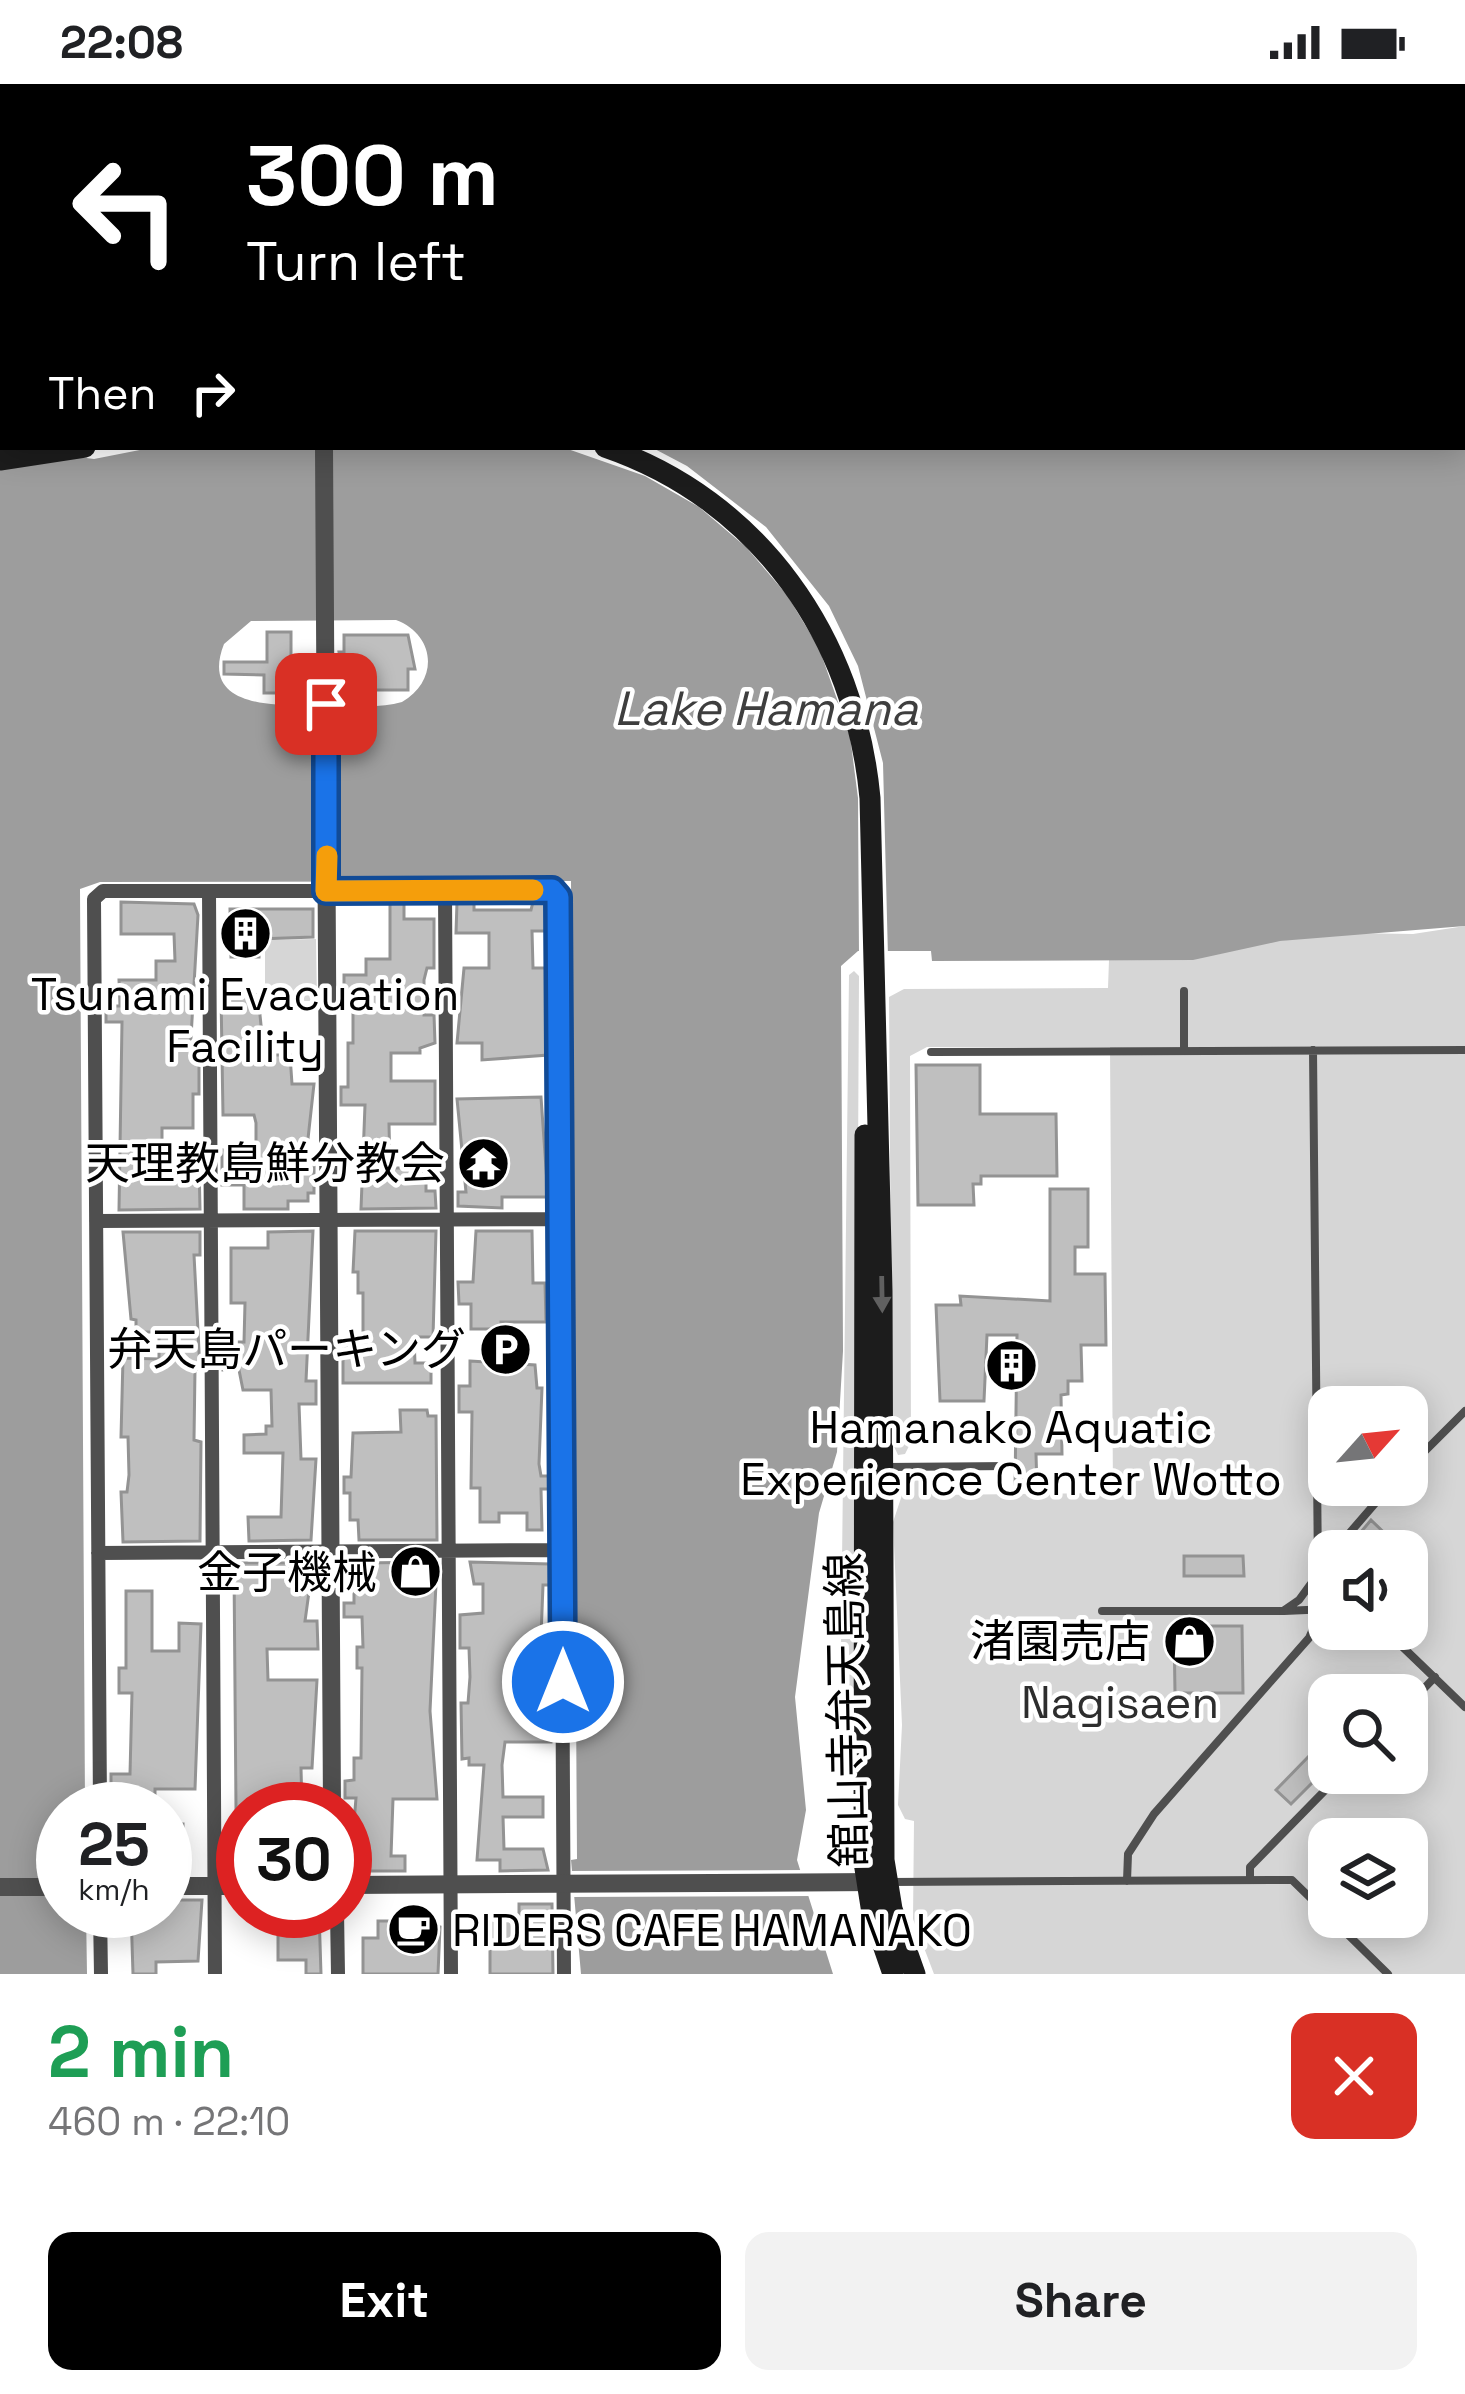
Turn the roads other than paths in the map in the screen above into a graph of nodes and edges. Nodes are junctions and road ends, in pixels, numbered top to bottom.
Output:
1 (65, 450) edge
2 (324, 450) edge
3 (612, 450) edge
4 (0, 460) edge
5 (327, 889) junction
6 (445, 890) junction
7 (209, 891) junction
8 (1184, 991) dead end
9 (871, 1009) junction
10 (1465, 1050) edge
11 (1184, 1051) junction
12 (1313, 1051) junction
13 (931, 1052) dead end
14 (447, 1219) junction
15 (560, 1219) junction
16 (211, 1220) junction
17 (328, 1220) junction
18 (96, 1221) junction
19 (1465, 1411) edge
20 (1428, 1448) edge
21 (1011, 1466) dead end
22 (883, 1467) junction
23 (1373, 1506) edge
24 (1318, 1530) edge
25 (1352, 1530) edge
26 (449, 1550) junction
27 (562, 1550) junction
28 (330, 1551) junction
29 (98, 1552) junction
30 (212, 1552) junction
31 (1308, 1588) edge
32 (1308, 1610) edge
33 (1283, 1611) junction
34 (1102, 1612) dead end
35 (1308, 1639) edge
36 (1406, 1650) edge
37 (1435, 1677) junction
38 (1428, 1684) edge
39 (1465, 1707) edge
40 (100, 1782) edge
41 (332, 1782) edge
42 (1321, 1794) edge
43 (1250, 1880) junction
44 (1127, 1881) junction
45 (868, 1882) junction
46 (566, 1884) junction
47 (372, 1885) edge
48 (451, 1885) junction
49 (192, 1886) edge
50 (214, 1886) junction
51 (0, 1887) edge
52 (36, 1887) edge
53 (1308, 1896) edge
54 (100, 1938) edge
55 (338, 1938) edge
56 (1351, 1938) edge
57 (101, 1974) edge
58 (214, 1974) edge
59 (338, 1974) edge
60 (451, 1974) edge
61 (564, 1974) edge
62 (892, 1974) edge
63 (916, 1974) edge
64 (1388, 1974) edge

1 - 4 main road
2 - 5 street
3 - 9 main road, 舘山寺弁天島線
5 - 6 street
5 - 7 street
5 - 17 street
6 - 14 street
6 - 15 street
7 - 16 street
7 - 18 street
8 - 11 lane
9 -> 22 main road, 舘山寺弁天島線
9 - 45 main road, 舘山寺弁天島線
10 - 12 lane
11 - 12 lane
11 - 13 lane
12 - 24 lane
14 - 15 street
14 - 17 street
14 - 26 street
15 - 27 street
16 - 17 street
16 - 18 street
16 - 30 street
17 - 28 street
18 - 29 street
19 - 20 lane
21 - 22 lane
22 - 45 main road, 舘山寺弁天島線
23 - 25 lane
26 - 27 street
26 - 28 street
26 - 48 street
27 - 46 street
28 - 30 street
28 - 41 street
29 - 30 street
29 - 40 street
30 - 50 street
31 - 33 lane
32 - 33 lane
33 - 34 lane
35 - 44 lane
36 - 37 lane
37 - 38 lane
37 - 39 lane
42 - 43 lane
43 - 44 lane
43 - 53 lane
44 - 45 lane
45 - 46 street
45 - 62 main road, 舘山寺弁天島線
45 - 63 main road, 舘山寺弁天島線
46 - 48 street
46 - 61 street
47 - 48 street
48 - 60 street
49 - 50 street
50 - 58 street
51 - 52 street
54 - 57 street
55 - 59 street
56 - 64 lane

